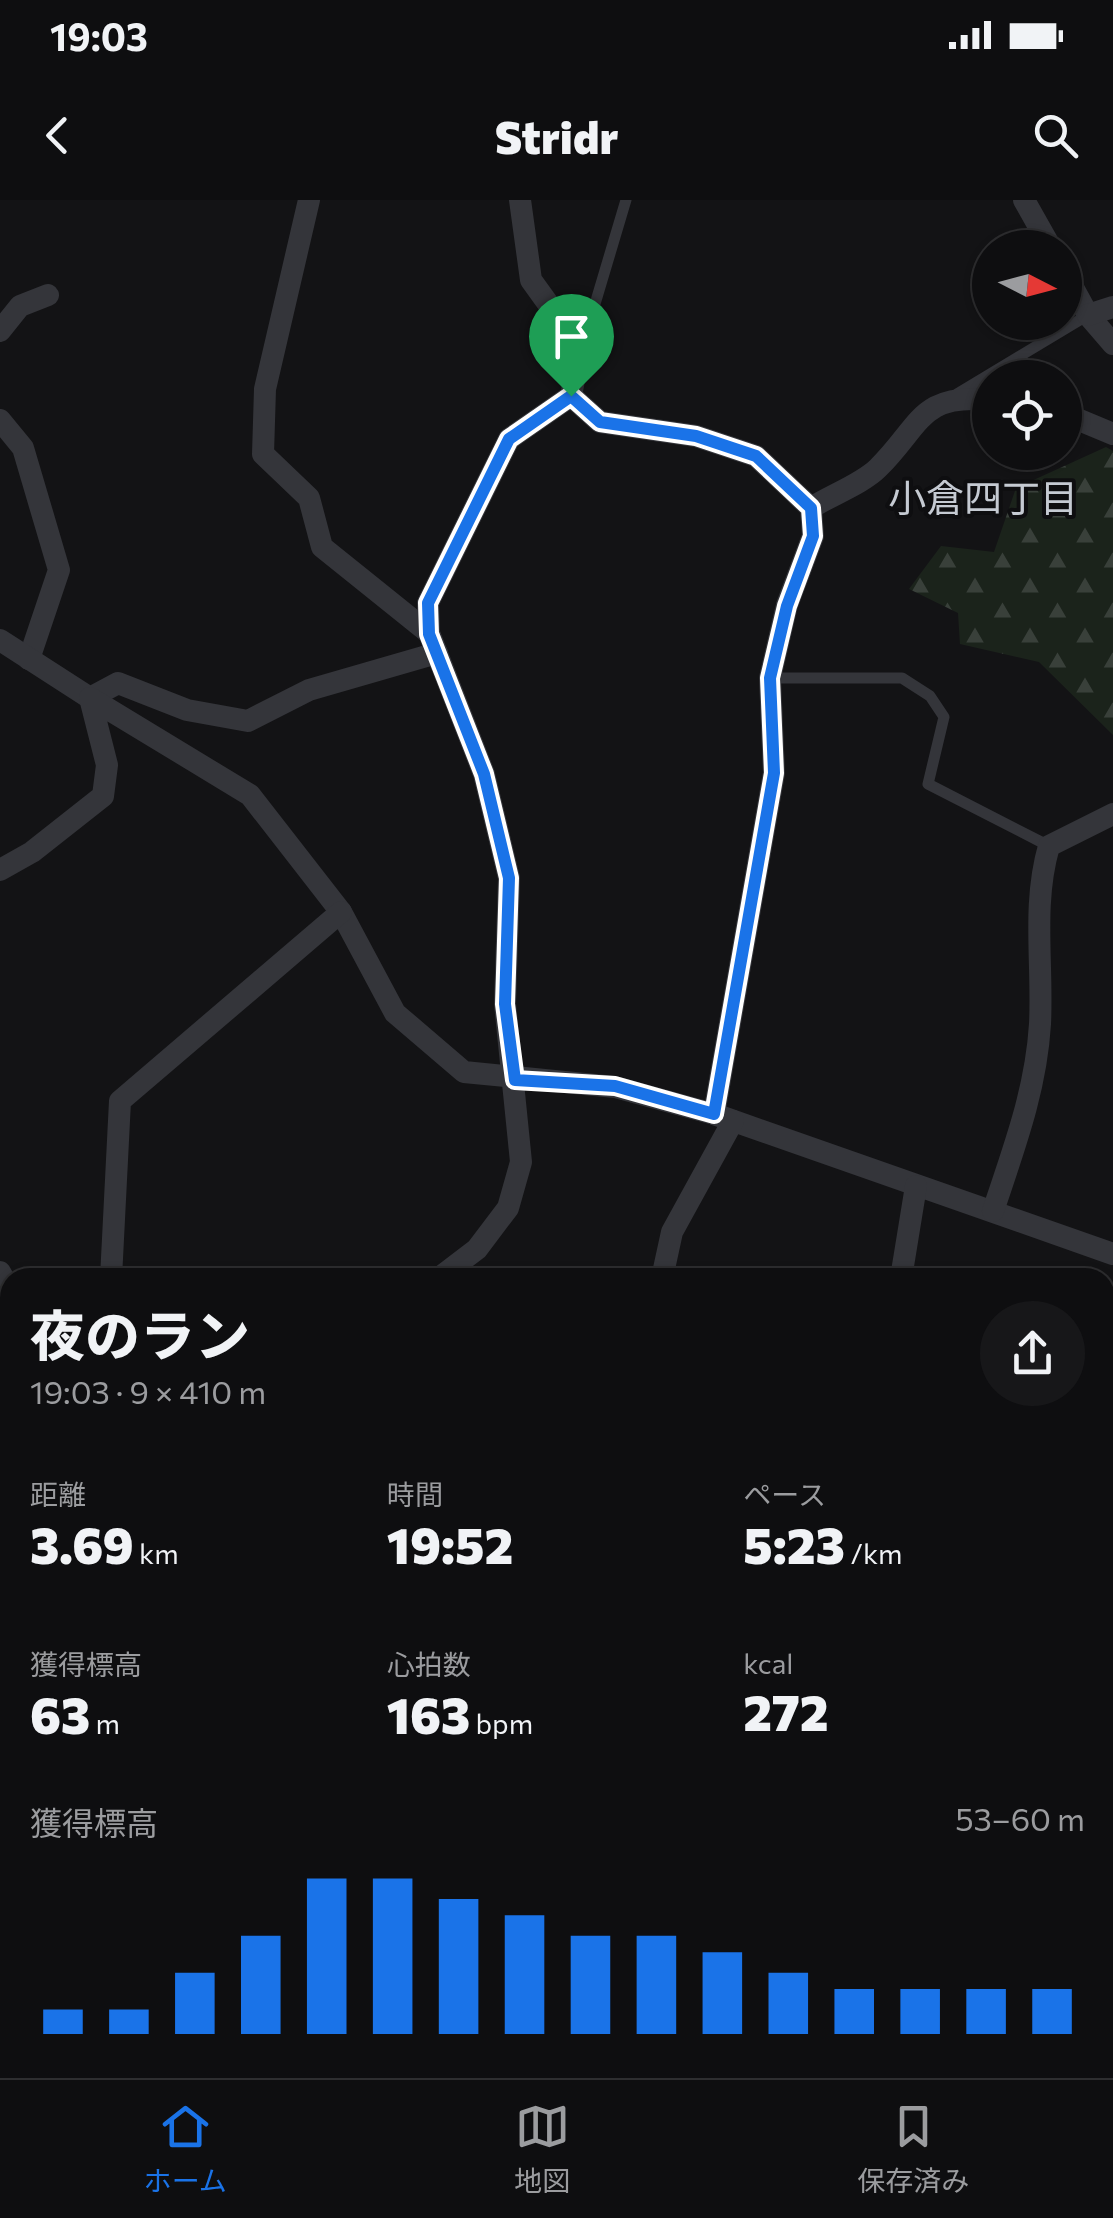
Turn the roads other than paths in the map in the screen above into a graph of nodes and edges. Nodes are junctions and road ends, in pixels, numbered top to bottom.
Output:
1 (309, 200) edge
2 (520, 200) edge
3 (626, 200) edge
4 (1024, 200) edge
5 (1040, 230) edge
6 (48, 296) dead end
7 (1082, 304) edge
8 (1113, 307) edge
9 (1088, 315) junction
10 (0, 332) edge
11 (571, 335) junction
12 (1113, 344) edge
13 (571, 396) junction
14 (953, 396) junction
15 (972, 398) edge
16 (0, 420) edge
17 (1082, 421) edge
18 (1113, 434) edge
19 (811, 508) junction
20 (0, 640) edge
21 (433, 643) junction
22 (29, 659) junction
23 (770, 678) junction
24 (90, 698) junction
25 (1113, 814) edge
26 (1049, 846) junction
27 (0, 870) edge
28 (342, 912) junction
29 (515, 1080) junction
30 (724, 1118) junction
31 (916, 1186) junction
32 (993, 1211) junction
33 (1113, 1254) edge
34 (112, 1268) edge
35 (452, 1268) edge
36 (664, 1268) edge
37 (904, 1268) edge

1 - 21 street
2 - 11 street
3 - 11 lane
4 - 5 street
6 - 10 street
7 - 9 street
8 - 9 street
9 - 12 street
9 - 14 lane
11 - 13 street
13 - 19 street
13 - 21 street
14 - 15 street
14 - 19 street
16 - 22 street
17 - 18 street
19 - 23 street
20 - 22 street
21 - 24 street
21 - 29 street
22 - 24 street
23 - 26 lane
23 - 30 street
24 - 27 street
24 - 28 street
25 - 26 street
26 - 32 street
28 - 29 street
28 - 34 street
29 - 30 street
29 - 35 street
30 - 31 street
30 - 36 street
31 - 32 street
31 - 37 street
32 - 33 street

